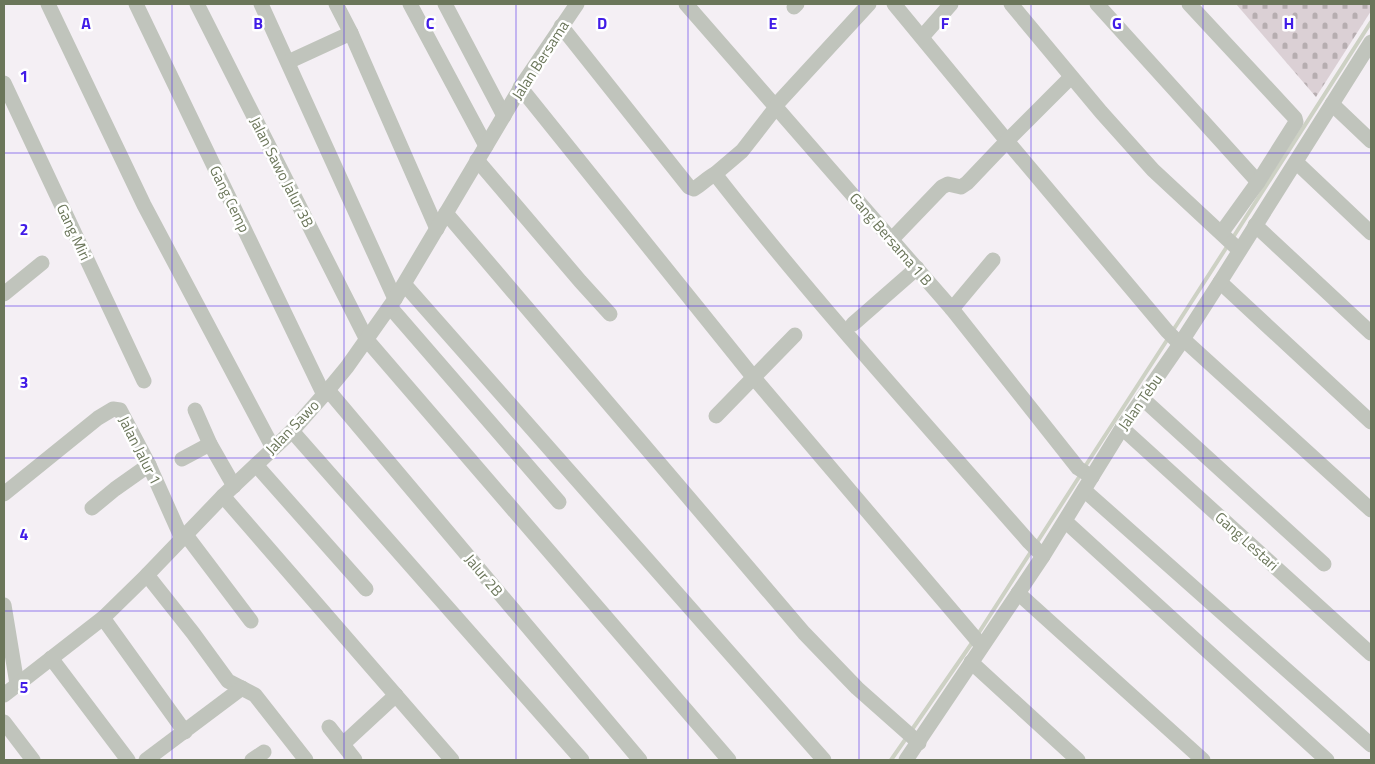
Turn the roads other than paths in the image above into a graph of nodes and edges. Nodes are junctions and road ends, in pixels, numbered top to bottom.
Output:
1 (48, 4) edge
2 (136, 4) edge
3 (197, 4) edge
4 (261, 4) edge
5 (336, 4) edge
6 (410, 4) edge
7 (445, 4) edge
8 (577, 4) edge
9 (686, 4) edge
10 (869, 4) edge
11 (894, 4) edge
12 (950, 4) edge
13 (1011, 4) edge
14 (1097, 4) edge
15 (1189, 4) edge
16 (561, 26) junction
17 (351, 34) junction
18 (922, 37) junction
19 (1371, 42) edge
20 (288, 62) junction
21 (1071, 77) junction
22 (4, 83) edge
23 (520, 87) junction
24 (1332, 104) junction
25 (776, 106) junction
26 (504, 116) junction
27 (1006, 141) junction
28 (1371, 141) edge
29 (486, 146) junction
30 (477, 160) junction
31 (1296, 162) junction
32 (715, 174) junction
33 (1258, 182) junction
34 (446, 213) junction
35 (1255, 225) junction
36 (437, 229) junction
37 (1371, 232) edge
38 (1223, 233) junction
39 (892, 239) junction
40 (1238, 248) junction
41 (993, 260) dead end
42 (42, 263) dead end
43 (917, 268) junction
44 (1220, 282) junction
45 (405, 285) junction
46 (4, 294) edge
47 (393, 303) junction
48 (952, 309) junction
49 (610, 314) dead end
50 (852, 324) dead end
51 (1371, 333) edge
52 (794, 335) dead end
53 (1177, 339) junction
54 (367, 340) junction
55 (754, 378) junction
56 (144, 381) dead end
57 (326, 392) junction
58 (1143, 399) junction
59 (195, 410) dead end
60 (716, 416) dead end
61 (1371, 422) edge
62 (1122, 428) junction
63 (292, 430) junction
64 (210, 444) junction
65 (273, 448) junction
66 (182, 459) dead end
67 (149, 465) junction
68 (256, 465) junction
69 (1085, 477) junction
70 (234, 486) junction
71 (4, 494) edge
72 (223, 496) junction
73 (560, 502) dead end
74 (92, 508) dead end
75 (1371, 510) edge
76 (1065, 521) junction
77 (184, 537) junction
78 (1037, 550) junction
79 (1324, 564) dead end
80 (147, 575) junction
81 (366, 589) dead end
82 (1018, 594) junction
83 (4, 605) edge
84 (102, 618) junction
85 (251, 621) dead end
86 (978, 641) junction
87 (1371, 654) edge
88 (51, 658) junction
89 (970, 662) junction
90 (17, 684) junction
91 (242, 688) junction
92 (4, 695) edge
93 (396, 695) junction
94 (4, 722) edge
95 (329, 727) dead end
96 (185, 732) junction
97 (913, 738) junction
98 (343, 744) junction
99 (1371, 745) edge
100 (33, 760) edge
101 (128, 760) edge
102 (146, 760) edge
103 (306, 760) edge
104 (355, 760) edge
105 (452, 760) edge
106 (582, 760) edge
107 (640, 760) edge
108 (729, 760) edge
109 (824, 760) edge
110 (906, 760) edge
111 (1078, 760) edge
112 (1203, 760) edge
113 (1326, 760) edge

1 - 65 street
2 - 57 street, Gang Cemp
3 - 54 street, Jalan Sawo Jalur 3B
4 - 20 street
5 - 17 street
6 - 29 street
7 - 26 street
8 - 16 street, Jalan Bersama
9 - 25 street, Gang Bersama 1 B
10 - 25 street
11 - 18 street
12 - 18 street
13 - 21 street
14 - 33 street
15 - 33 street
16 - 23 street, Jalan Bersama
16 - 32 street
17 - 20 street
17 - 36 street
18 - 27 street
19 - 24 street, Jalan Tebu
20 - 47 street
21 - 27 street
21 - 38 street
22 - 56 street, Gang Miri
23 - 26 street, Jalan Bersama
23 - 55 street
24 - 28 street
24 - 31 street, Jalan Tebu
25 - 32 street
25 - 39 street, Gang Bersama 1 B
26 - 29 street, Jalan Sawo
27 - 39 street
27 - 53 street
29 - 30 street, Jalan Sawo
30 - 34 street, Jalan Sawo
30 - 49 street
31 - 35 street, Jalan Tebu
31 - 37 street
32 - 78 street
33 - 38 street
34 - 36 street, Jalan Sawo
34 - 97 street
35 - 40 street, Jalan Tebu
35 - 51 street
36 - 45 street, Jalan Sawo
38 - 40 street
39 - 43 street, Gang Bersama 1 B
40 - 44 street, Jalan Tebu
41 - 48 street
42 - 46 street
43 - 48 street, Gang Bersama 1 B
43 - 50 street
44 - 53 street, Jalan Tebu
44 - 61 street
45 - 47 street, Jalan Sawo
45 - 109 street
47 - 54 street, Jalan Sawo
47 - 73 street
48 - 69 street, Gang Bersama 1 B
52 - 55 street
53 - 58 street, Jalan Tebu
53 - 75 street
54 - 57 street, Jalan Sawo
54 - 108 street, Jalan Sawo Jalur 3B
55 - 60 street
55 - 86 street
57 - 63 street, Jalan Sawo
57 - 107 street, Jalur 2B
58 - 62 street, Jalan Tebu
58 - 79 street
59 - 64 street
62 - 69 street, Jalan Tebu
62 - 87 street, Gang Lestari
63 - 65 street, Jalan Sawo
63 - 106 street
64 - 66 street
64 - 70 street
65 - 68 street, Jalan Sawo
67 - 71 street, Jalan Jalur 1
67 - 74 street
67 - 77 street, Jalan Jalur 1
68 - 70 street, Jalan Sawo
68 - 81 street
69 - 76 street, Jalan Tebu
69 - 99 street, Gang Bersama 1 B
70 - 72 street, Jalan Sawo
72 - 77 street, Jalan Sawo
72 - 93 street
76 - 78 street, Jalan Tebu
76 - 113 street
77 - 80 street, Jalan Sawo
77 - 85 street, Jalan Jalur 1
78 - 82 street, Jalan Tebu
80 - 84 street, Jalan Sawo
80 - 91 street
82 - 86 street, Jalan Tebu
82 - 112 street
83 - 90 street
84 - 88 street, Jalan Sawo
84 - 96 street
86 - 89 street, Jalan Tebu
88 - 90 street, Jalan Sawo
88 - 101 street
89 - 97 street, Jalan Tebu
89 - 111 street
90 - 92 street, Jalan Sawo
91 - 96 street
91 - 103 street
93 - 98 street
93 - 105 street
94 - 100 street
95 - 98 street
96 - 102 street
97 - 110 street, Jalan Tebu
98 - 104 street

